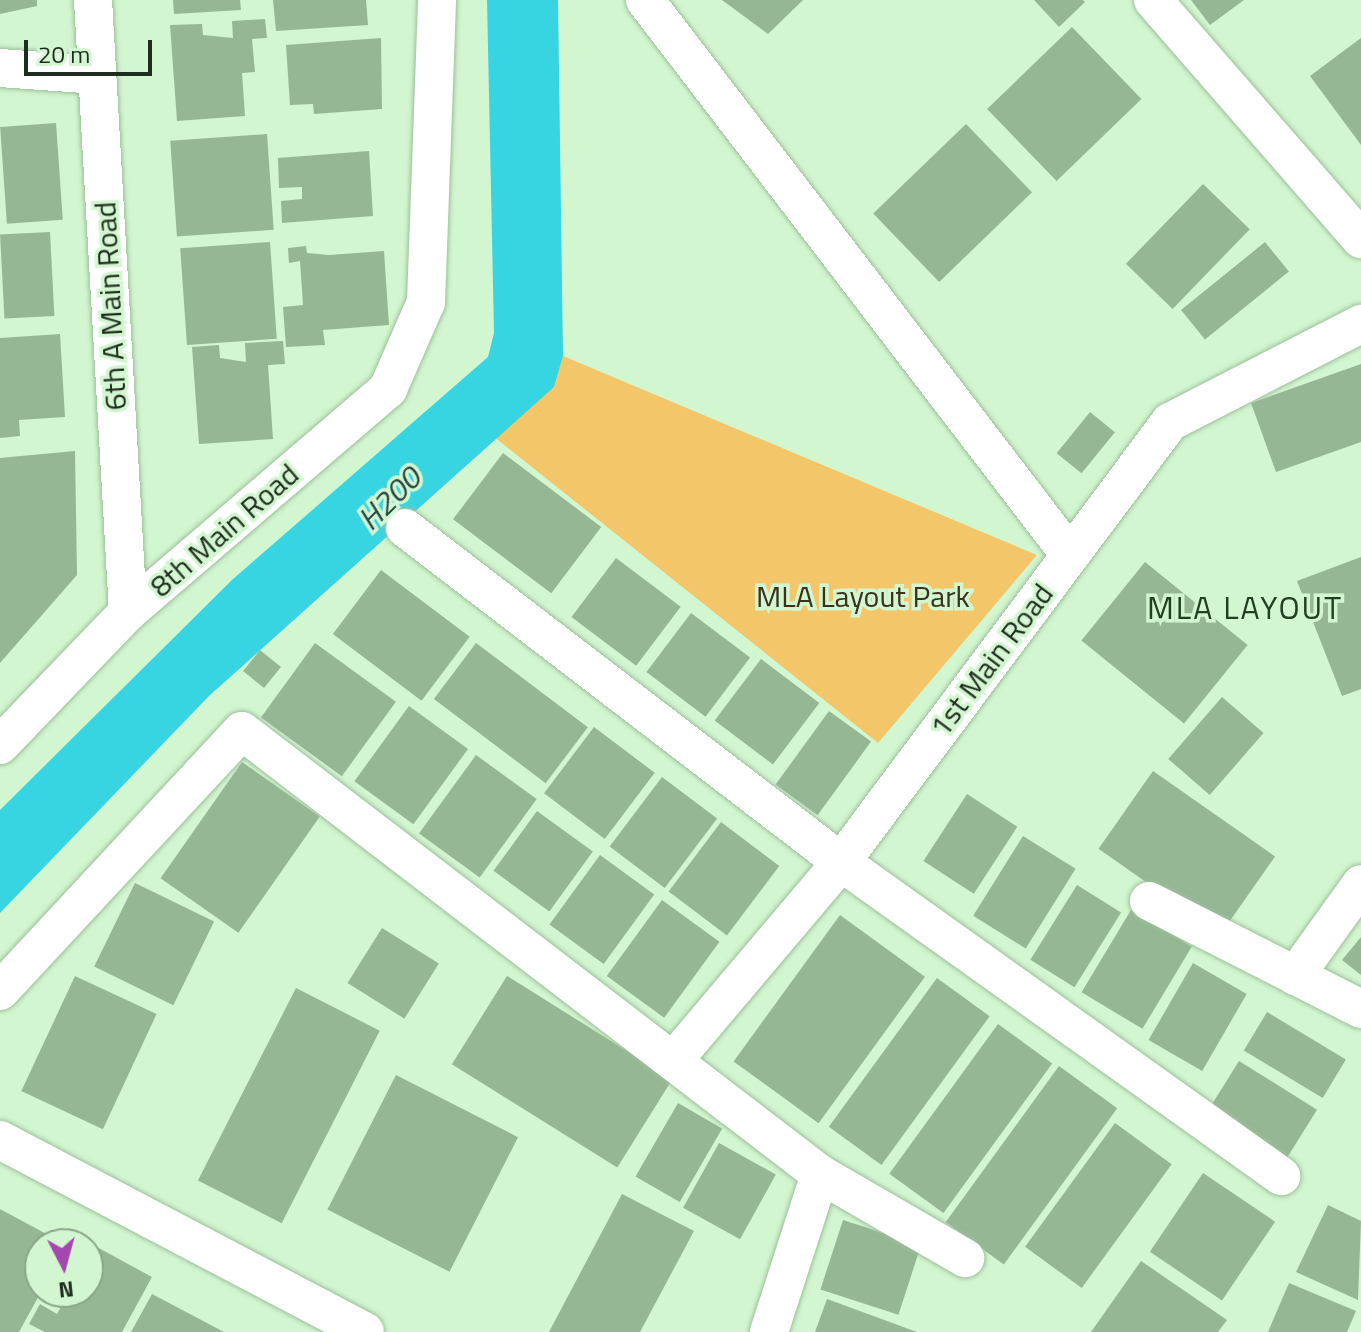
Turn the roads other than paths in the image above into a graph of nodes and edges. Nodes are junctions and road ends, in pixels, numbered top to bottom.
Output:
1 (93, 0) edge
2 (437, 0) edge
3 (645, 0) edge
4 (1153, 0) edge
5 (0, 68) edge
6 (97, 75) junction
7 (1361, 239) edge
8 (1361, 324) edge
9 (405, 528) dead end
10 (1070, 555) junction
11 (128, 612) junction
12 (0, 745) edge
13 (841, 862) junction
14 (1361, 884) edge
15 (1149, 901) dead end
16 (1295, 976) junction
17 (0, 991) edge
18 (1361, 1009) edge
19 (673, 1061) junction
20 (0, 1140) edge
21 (820, 1174) junction
22 (1281, 1176) dead end
23 (965, 1258) dead end
24 (365, 1332) edge
25 (769, 1332) edge

1 - 6 street, 6th A Main Road
2 - 11 street, 8th Main Road
3 - 10 street
4 - 7 street
5 - 6 street
6 - 11 street, 6th A Main Road
8 - 10 street, 1st Main Road
9 - 13 street
10 - 13 street, 1st Main Road
11 - 12 street, 8th Main Road
13 - 19 street, 1st Main Road
13 - 22 street
14 - 16 street
15 - 16 street
16 - 18 street
17 - 19 street
19 - 21 street
20 - 24 street
21 - 23 street
21 - 25 street

